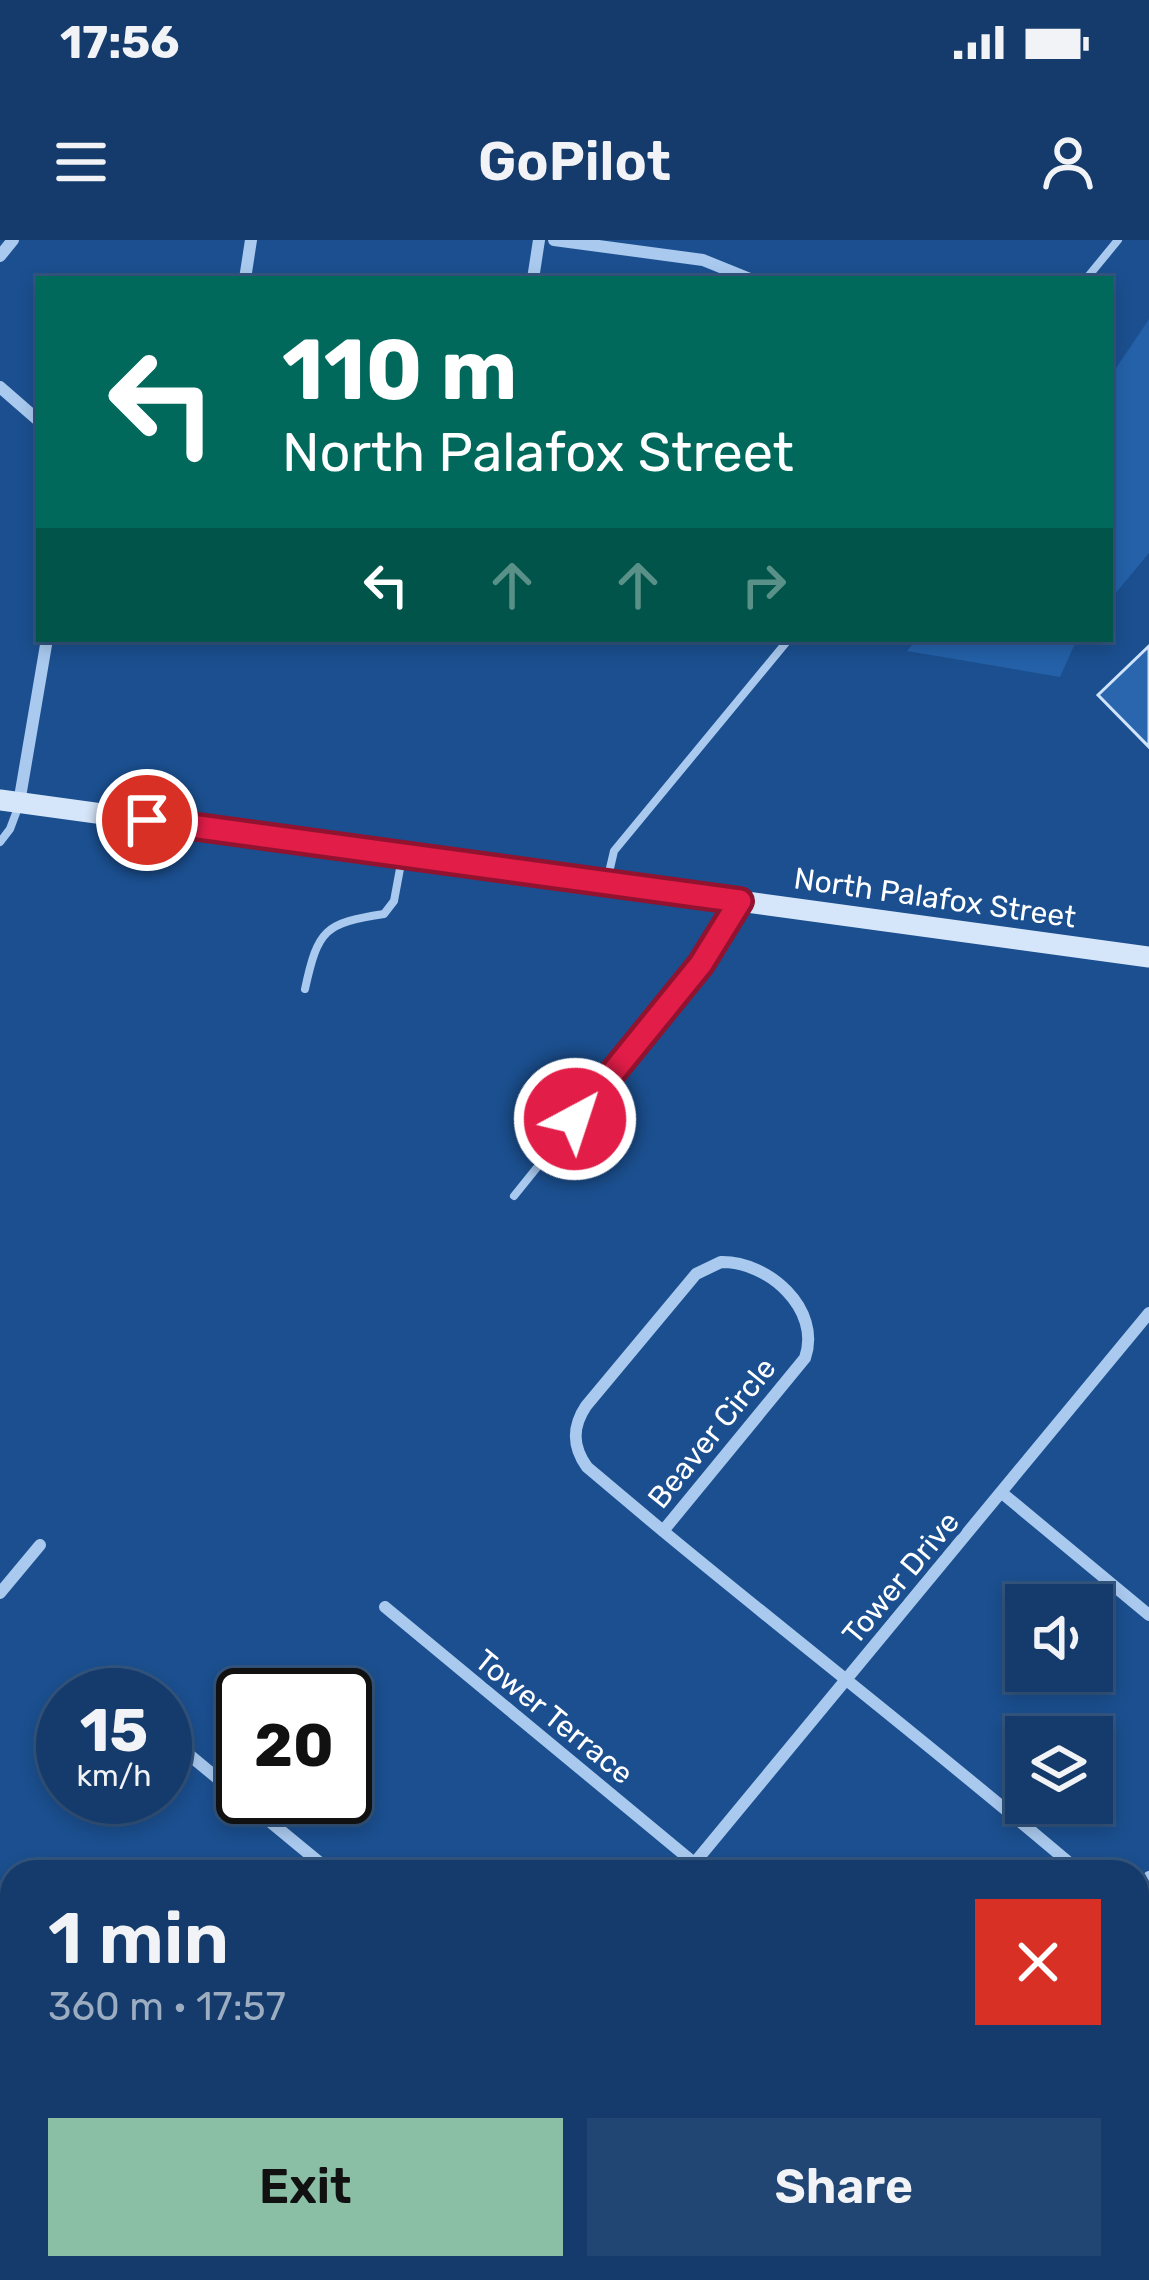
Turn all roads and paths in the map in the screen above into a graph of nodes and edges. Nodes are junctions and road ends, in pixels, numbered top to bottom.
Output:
1 (13, 240) edge
2 (251, 240) edge
3 (539, 240) edge
4 (554, 240) edge
5 (1118, 240) edge
6 (0, 256) edge
7 (245, 276) edge
8 (533, 276) edge
9 (743, 276) edge
10 (1088, 276) edge
11 (0, 387) edge
12 (36, 418) edge
13 (46, 642) edge
14 (786, 642) edge
15 (10, 802) edge
16 (0, 842) edge
17 (403, 855) junction
18 (606, 883) junction
19 (740, 901) junction
20 (1148, 950) edge
21 (304, 989) dead end
22 (514, 1196) dead end
23 (1149, 1313) edge
24 (1002, 1493) junction
25 (663, 1532) junction
26 (40, 1545) dead end
27 (0, 1592) edge
28 (385, 1607) dead end
29 (1149, 1615) edge
30 (847, 1681) junction
31 (192, 1757) edge
32 (317, 1860) edge
33 (684, 1860) edge
34 (702, 1860) edge
35 (1065, 1860) edge

1 - 6 street
2 - 7 street
3 - 8 street
4 - 9 street
5 - 10 lane
11 - 12 street
13 - 15 street
14 - 18 lane
15 - 16 lane
15 - 17 main road, North Palafox Street
17 - 18 main road, North Palafox Street
17 - 21 lane
18 - 19 main road, North Palafox Street
19 - 20 main road, North Palafox Street
19 - 22 lane
23 - 24 street, Tower Drive
24 - 29 street
24 - 30 street, Tower Drive
25 - 25 street, Beaver Circle
25 - 30 street
26 - 27 street
28 - 33 street, Tower Terrace
30 - 34 street, Tower Drive
30 - 35 street
31 - 32 street

